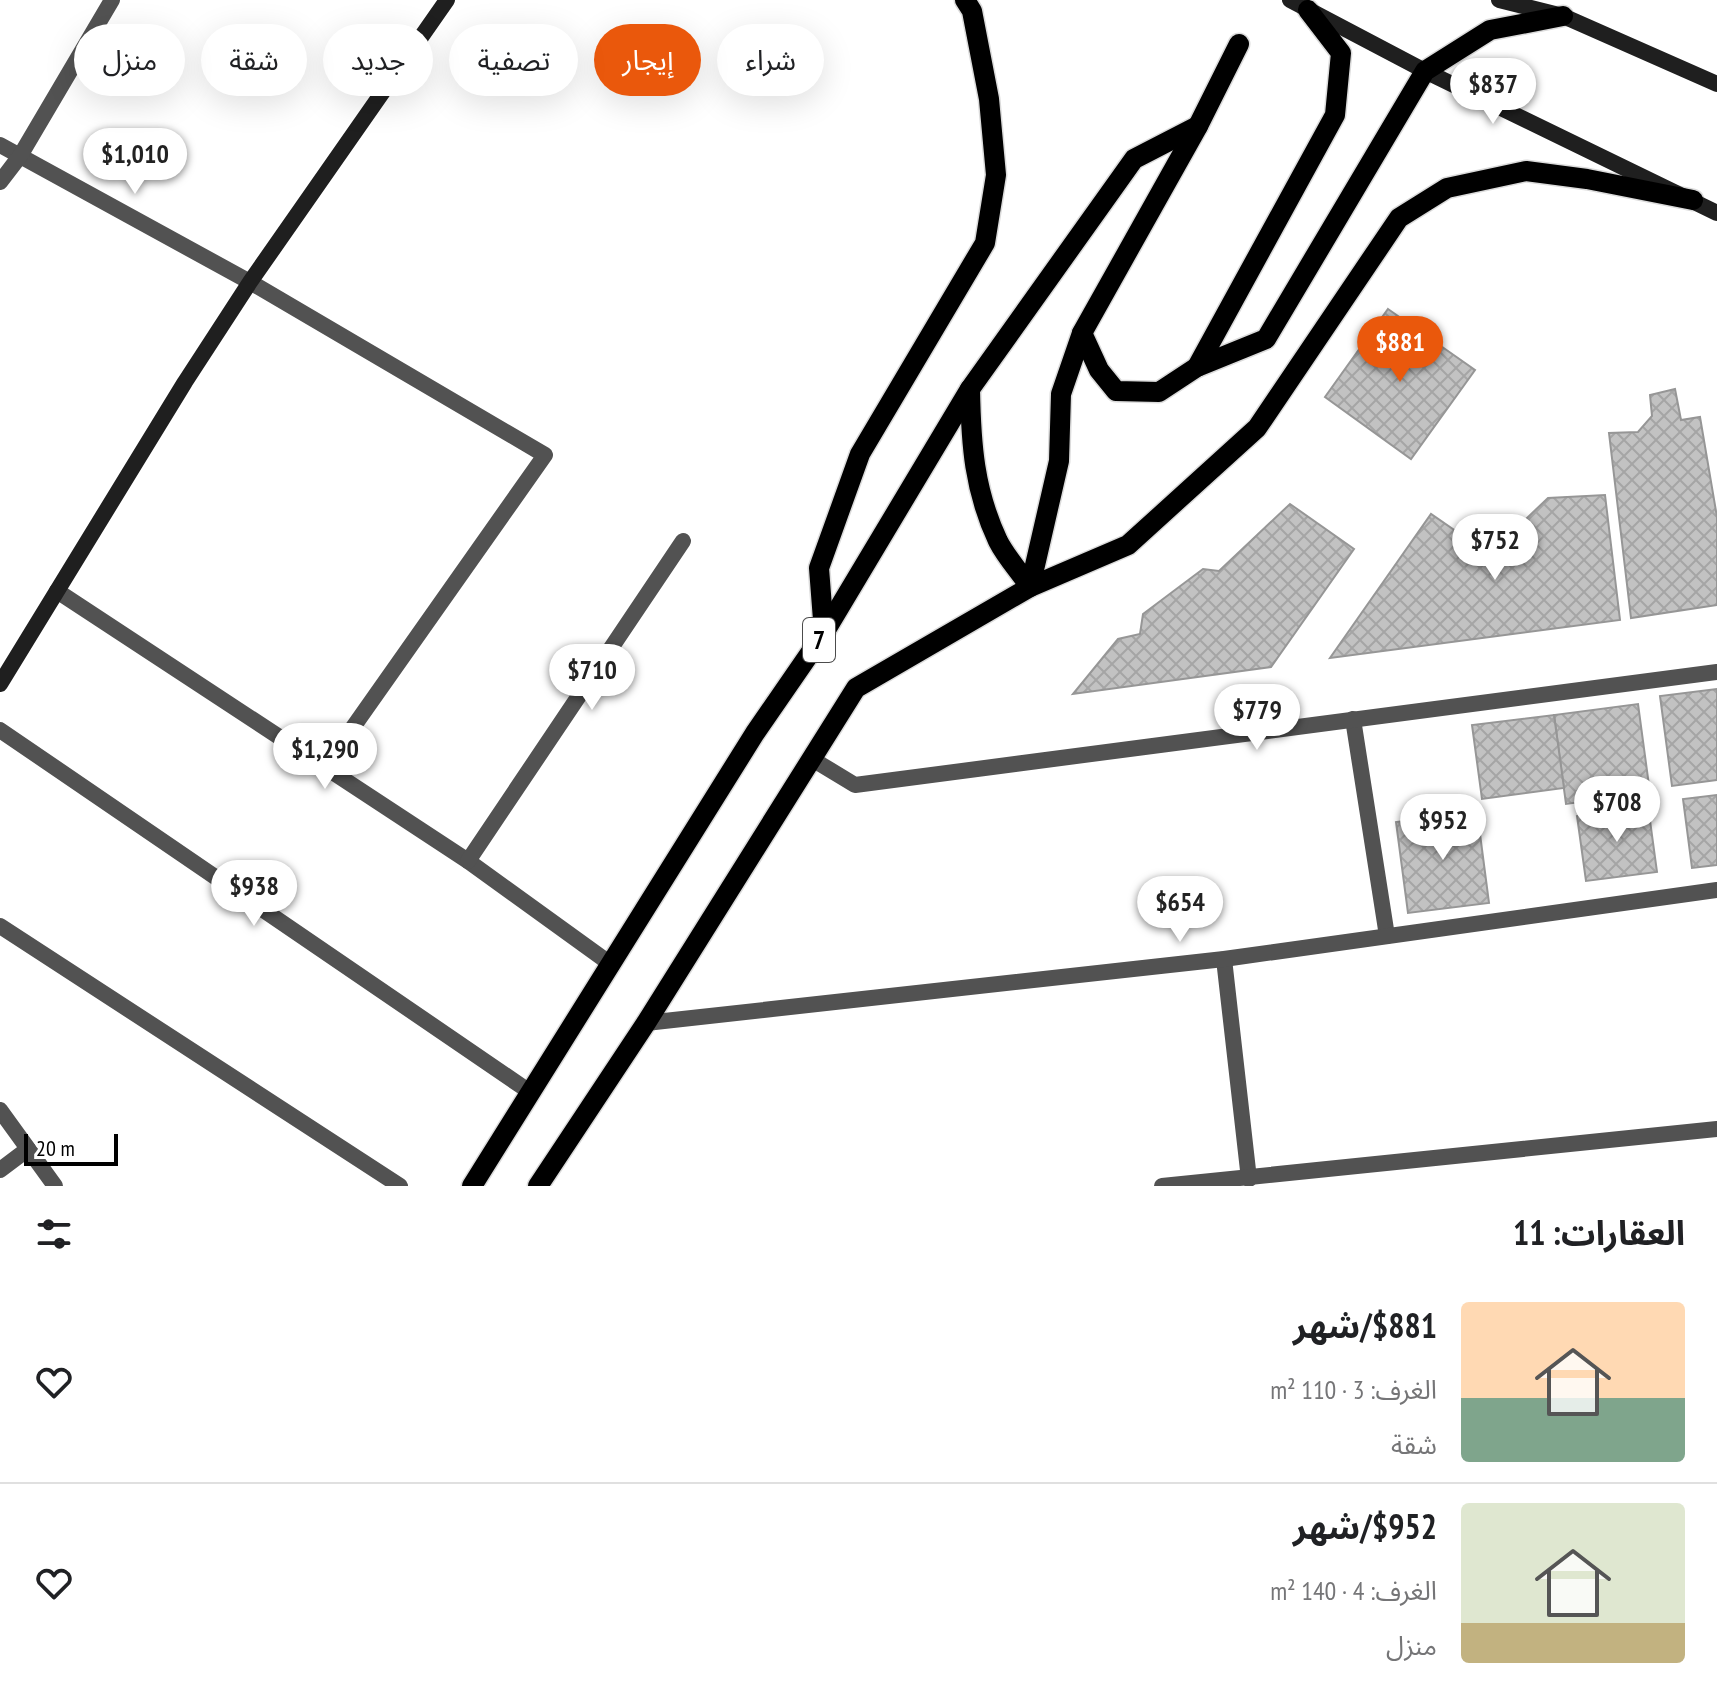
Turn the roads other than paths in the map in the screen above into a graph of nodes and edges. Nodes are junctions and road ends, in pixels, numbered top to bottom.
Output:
1 (112, 0) edge
2 (447, 0) edge
3 (965, 0) edge
4 (1499, 0) edge
5 (1299, 5) edge
6 (1563, 16) junction
7 (1239, 44) dead end
8 (1425, 71) junction
9 (1717, 84) edge
10 (1198, 126) junction
11 (0, 145) edge
12 (20, 156) junction
13 (0, 182) edge
14 (1693, 200) junction
15 (1717, 213) edge
16 (250, 282) junction
17 (1082, 333) junction
18 (1197, 367) junction
19 (970, 389) junction
20 (683, 541) dead end
21 (1030, 587) junction
22 (57, 591) junction
23 (824, 633) junction
24 (1717, 672) edge
25 (0, 684) edge
26 (1353, 719) junction
27 (0, 730) edge
28 (812, 759) junction
29 (325, 767) junction
30 (468, 861) junction
31 (1717, 890) edge
32 (0, 926) edge
33 (1387, 936) junction
34 (1224, 959) junction
35 (612, 965) junction
36 (646, 1023) junction
37 (530, 1092) junction
38 (0, 1110) edge
39 (1717, 1129) edge
40 (28, 1149) junction
41 (0, 1170) edge
42 (1249, 1179) junction
43 (55, 1186) edge
44 (400, 1186) edge
45 (472, 1186) edge
46 (538, 1186) edge
47 (1162, 1186) edge

1 - 12 street
2 - 16 street
3 - 23 main road
4 - 6 street
5 - 8 street
5 - 18 main road
6 - 8 main road
6 - 9 street
7 - 10 main road
8 - 14 street
8 - 18 main road
10 - 17 main road
10 - 19 main road, 7
11 - 12 street
12 - 13 street
12 - 16 street
14 - 15 street
14 - 21 main road
16 - 22 street
16 - 29 street
17 - 18 main road
17 - 21 main road
19 - 21 main road
19 - 23 main road, 7
20 - 30 street
21 - 28 main road, 7
22 - 25 street
22 - 29 street
23 - 35 main road, 7
24 - 26 street
26 - 28 street
26 - 33 street
27 - 37 street
28 - 36 main road, 7
29 - 30 street
30 - 35 street
31 - 33 street
32 - 44 street
33 - 34 street
34 - 36 street
34 - 42 street
35 - 37 main road, 7
36 - 46 main road, 7
37 - 45 main road, 7
38 - 40 street
39 - 42 street
40 - 41 street
40 - 43 street
42 - 47 street

